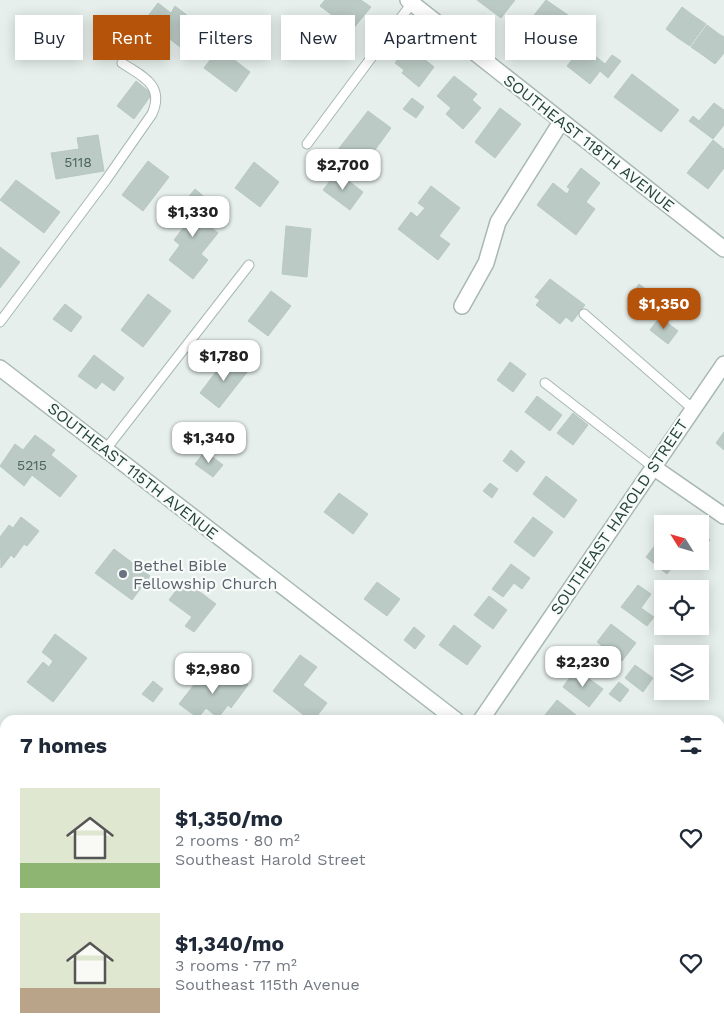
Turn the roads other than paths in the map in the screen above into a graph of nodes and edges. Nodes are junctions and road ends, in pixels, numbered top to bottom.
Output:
1 (410, 2) edge
2 (122, 63) dead end
3 (561, 122) junction
4 (307, 144) dead end
5 (724, 249) edge
6 (249, 265) dead end
7 (462, 306) dead end
8 (584, 314) dead end
9 (0, 322) edge
10 (724, 364) edge
11 (0, 368) edge
12 (545, 384) dead end
13 (693, 409) junction
14 (106, 449) junction
15 (653, 467) junction
16 (724, 516) edge
17 (450, 715) edge
18 (484, 715) edge

1 - 3 street, SOUTHEAST 118TH AVENUE
1 - 4 lane
2 - 9 lane
3 - 5 street, SOUTHEAST 118TH AVENUE
3 - 7 street
6 - 14 lane
8 - 13 lane
10 - 13 street, SOUTHEAST HAROLD STREET
11 - 14 street, SOUTHEAST 115TH AVENUE
12 - 15 lane
13 - 15 street, SOUTHEAST HAROLD STREET
14 - 17 street, SOUTHEAST 115TH AVENUE
15 - 16 street
15 - 18 street, SOUTHEAST HAROLD STREET

